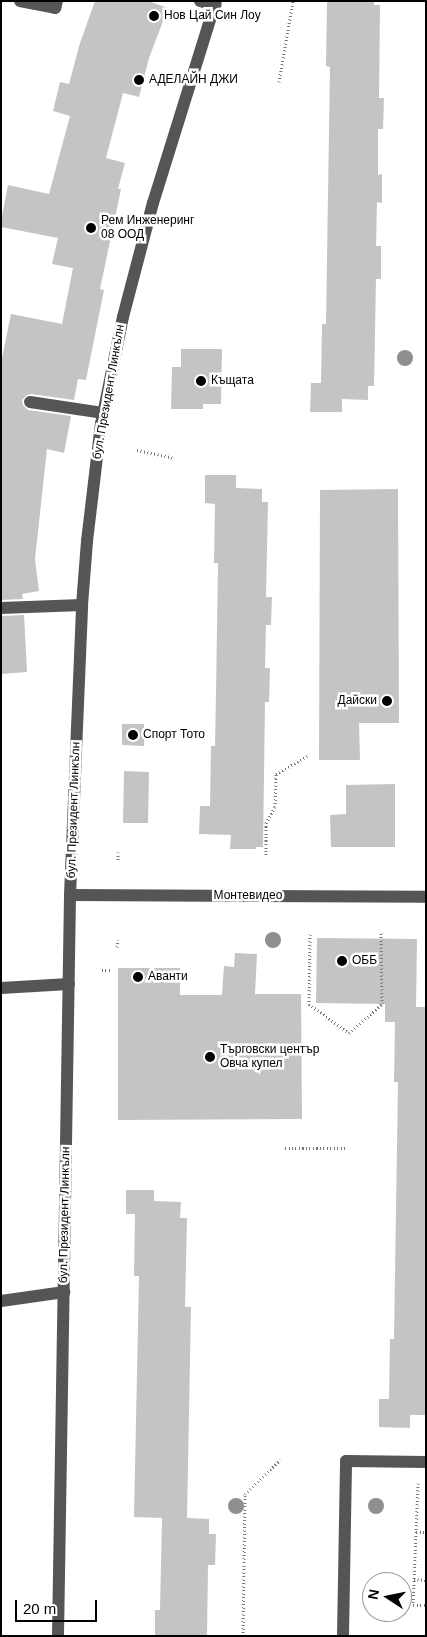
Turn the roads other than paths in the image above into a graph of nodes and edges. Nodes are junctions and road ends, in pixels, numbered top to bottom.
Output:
1 (20, 1) edge
2 (57, 1) edge
3 (200, 1) edge
4 (215, 3) edge
5 (30, 402) dead end
6 (104, 412) junction
7 (82, 605) junction
8 (1, 608) edge
9 (70, 895) junction
10 (426, 898) edge
11 (69, 984) junction
12 (1, 988) edge
13 (64, 1292) junction
14 (1, 1301) edge
15 (422, 1462) edge
16 (58, 1636) edge
17 (343, 1636) edge

1 - 2 street
3 - 4 street
4 - 6 street, бул. Президент Линкълн
5 - 6 street
6 - 7 street, бул. Президент Линкълн
7 - 8 street
7 - 9 street, бул. Президент Линкълн
9 - 10 street, Монтевидео
9 - 11 street, бул. Президент Линкълн
11 - 12 street
11 - 13 street, бул. Президент Линкълн
13 - 14 street
13 - 16 street, бул. Президент Линкълн
15 - 17 street

